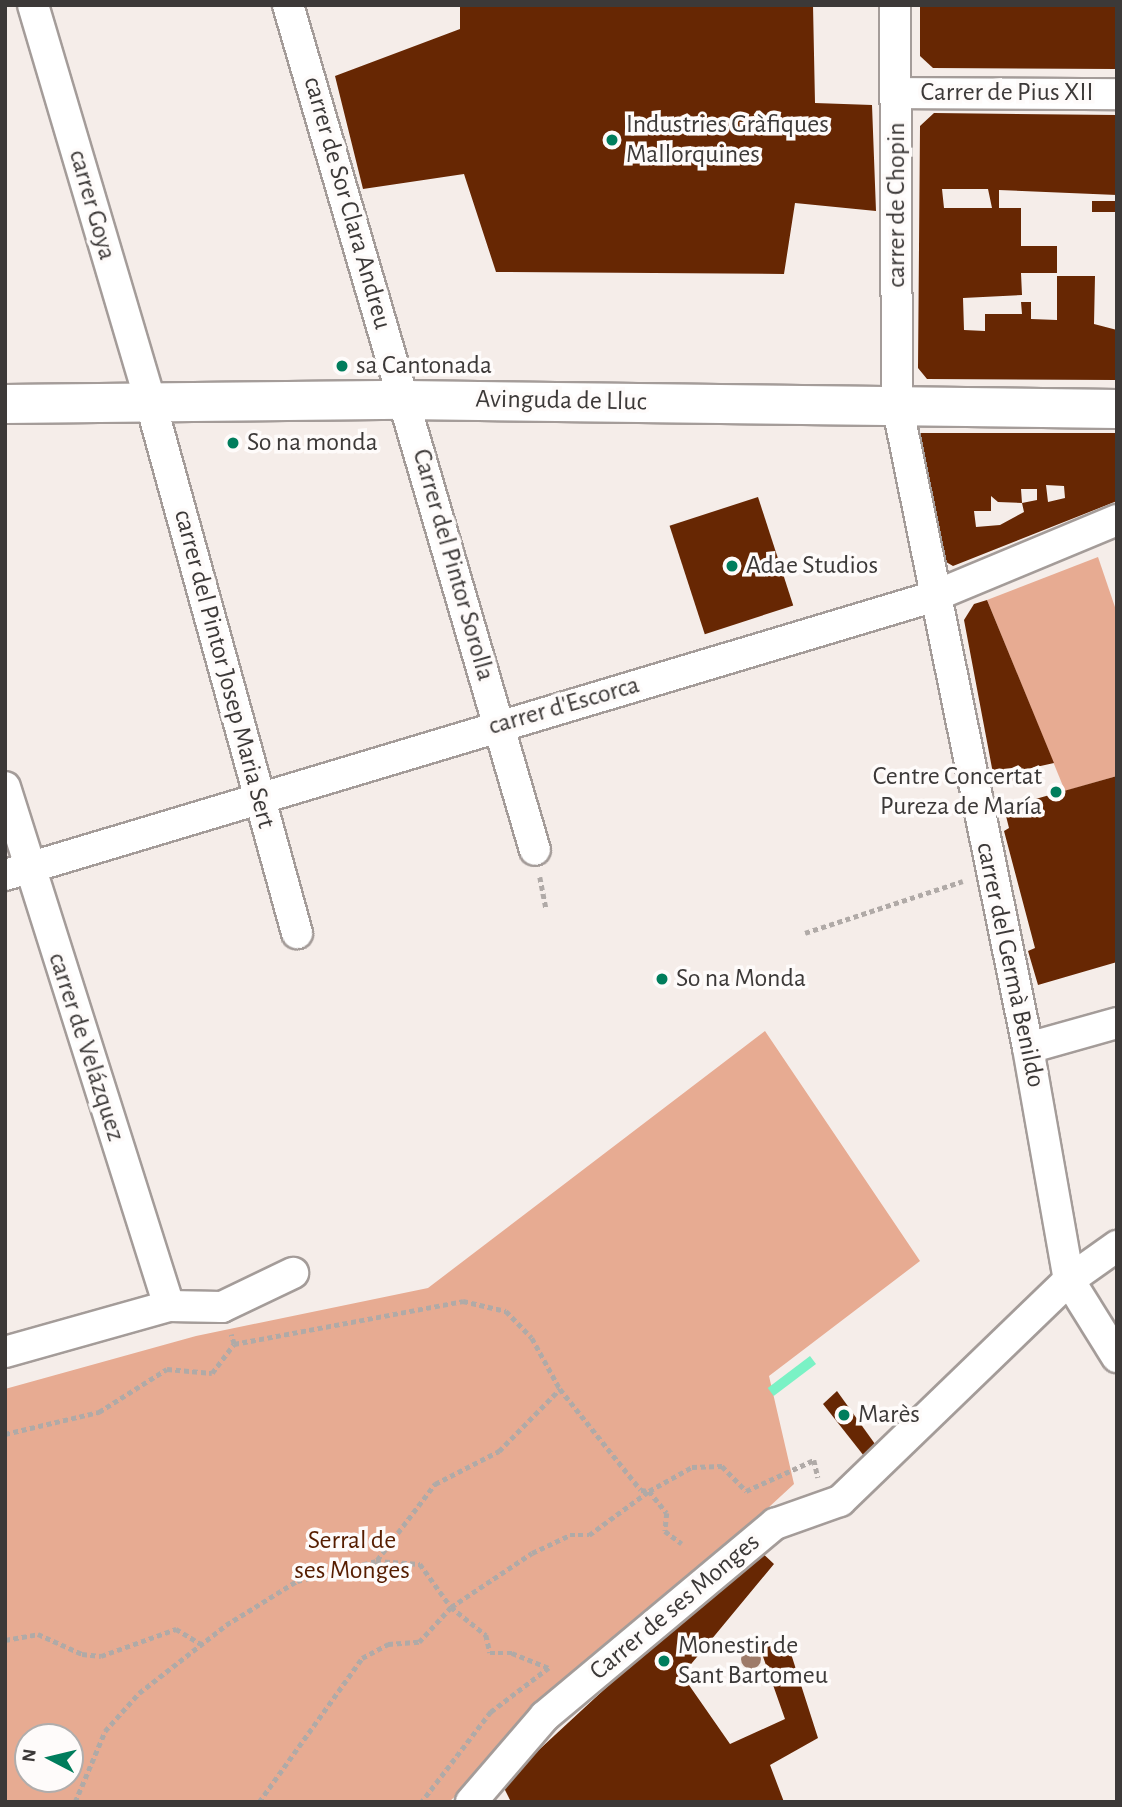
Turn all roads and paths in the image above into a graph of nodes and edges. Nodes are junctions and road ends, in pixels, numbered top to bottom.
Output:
1 (33, 5) edge
2 (288, 5) edge
3 (895, 5) edge
4 (897, 93) junction
5 (1117, 94) edge
6 (405, 400) junction
7 (5, 404) edge
8 (152, 404) junction
9 (897, 404) junction
10 (1117, 409) edge
11 (1117, 520) edge
12 (933, 597) junction
13 (499, 725) junction
14 (5, 787) edge
15 (259, 797) junction
16 (535, 850) dead end
17 (991, 871) junction
18 (18, 872) edge
19 (298, 933) dead end
20 (806, 933) dead end
21 (1117, 1023) edge
22 (1028, 1048) junction
23 (1117, 1246) edge
24 (293, 1273) dead end
25 (1069, 1280) junction
26 (169, 1306) junction
27 (222, 1307) junction
28 (234, 1344) junction
29 (5, 1352) edge
30 (1117, 1357) edge
31 (560, 1389) junction
32 (5, 1434) edge
33 (649, 1491) junction
34 (824, 1507) junction
35 (682, 1544) dead end
36 (376, 1561) junction
37 (451, 1607) junction
38 (5, 1640) edge
39 (201, 1644) junction
40 (75, 1802) edge
41 (259, 1802) edge
42 (422, 1802) edge
43 (471, 1802) edge

1 - 8 street, carrer Goya
2 - 6 street, carrer de Sor Clara Andreu
3 - 4 street, carrer de Chopin
4 - 5 street, Carrer de Pius XII
4 - 9 street, carrer de Chopin
6 - 8 main road, Avinguda de Lluc
6 - 9 main road, Avinguda de Lluc
6 - 13 street, Carrer del Pintor Sorolla
7 - 8 main road, Avinguda de Lluc
8 - 15 street, carrer del Pintor Josep Maria Sert
9 - 10 main road, Avinguda de Lluc
9 - 12 street, carrer del Germà Benildo
11 - 12 street, carrer d'Escorca
12 - 13 street, carrer d'Escorca
12 - 17 street, carrer del Germà Benildo
13 - 15 street, carrer d'Escorca
13 - 16 street, Carrer del Pintor Sorolla
14 - 18 street, carrer de Velázquez
15 - 18 street, carrer d'Escorca
15 - 19 street, carrer del Pintor Josep Maria Sert
17 - 20 path
17 - 22 street, carrer del Germà Benildo
18 - 26 street, carrer de Velázquez
21 - 22 street
22 - 25 street, carrer del Germà Benildo
23 - 25 street, Carrer de ses Monges
24 - 27 street
25 - 30 street
25 - 34 street, Carrer de ses Monges
26 - 27 street
26 - 29 street
27 - 28 path
28 - 31 path
28 - 32 path
31 - 33 path
31 - 36 path
33 - 34 path
33 - 35 path
33 - 37 path
34 - 43 street, Carrer de ses Monges
36 - 37 path
36 - 39 path
37 - 41 path
37 - 42 path
38 - 39 path
39 - 40 path

